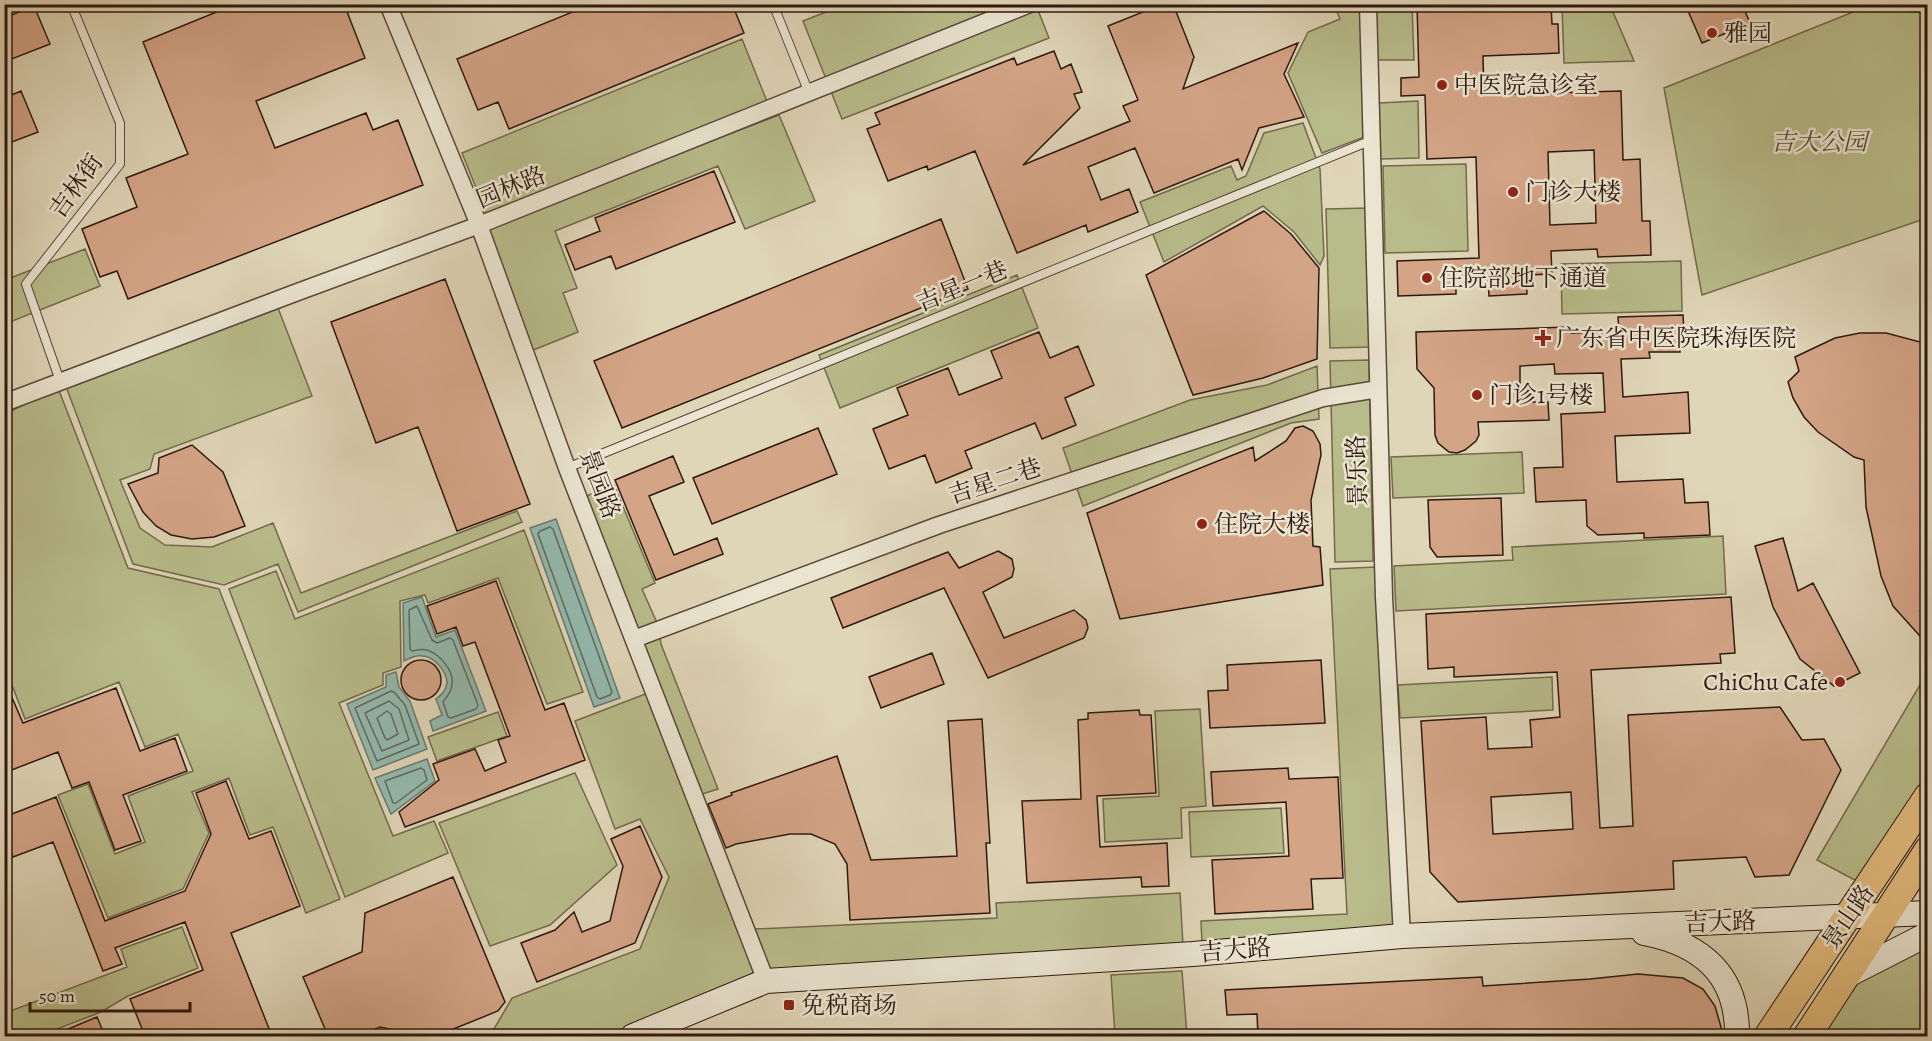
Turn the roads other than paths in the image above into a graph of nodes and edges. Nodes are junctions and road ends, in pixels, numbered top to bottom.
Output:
1 (70, 4) edge
2 (388, 4) edge
3 (773, 4) edge
4 (1030, 4) edge
5 (1368, 4) edge
6 (810, 94) junction
7 (1372, 140) junction
8 (479, 225) junction
9 (60, 381) junction
10 (1378, 389) junction
11 (4, 403) edge
12 (567, 468) junction
13 (634, 639) junction
14 (1928, 796) edge
15 (1928, 850) edge
16 (1928, 913) edge
17 (1884, 915) junction
18 (1848, 917) junction
19 (1616, 927) junction
20 (1928, 934) edge
21 (1402, 936) junction
22 (1844, 977) junction
23 (766, 981) junction
24 (633, 1036) edge
25 (1737, 1036) edge
26 (1768, 1036) edge
27 (1807, 1036) edge

1 - 9 lane, 吉林街
2 - 8 street, 景园路
3 - 6 lane
4 - 6 street, 园林路
5 - 7 street, 景乐路
6 - 8 street, 园林路
7 - 10 street, 景乐路
7 - 12 lane, 吉星一巷
8 - 9 street, 园林路
8 - 12 street, 景园路
9 - 11 street, 园林路
10 - 13 street, 吉星二巷
10 - 21 street, 景乐路
12 - 13 street, 景园路
13 - 23 street, 景园路
14 - 18 main road, 景山路
15 - 17 main road, 景山路
16 - 17 main road, 吉大路
17 - 18 main road, 吉大路
17 - 22 main road, 景山路
18 - 19 main road, 吉大路
18 - 26 main road, 景山路
19 - 21 main road, 吉大路
19 - 25 main road
20 - 22 main road
21 - 23 main road, 吉大路
22 - 27 main road, 景山路
23 - 24 main road, 吉大路

